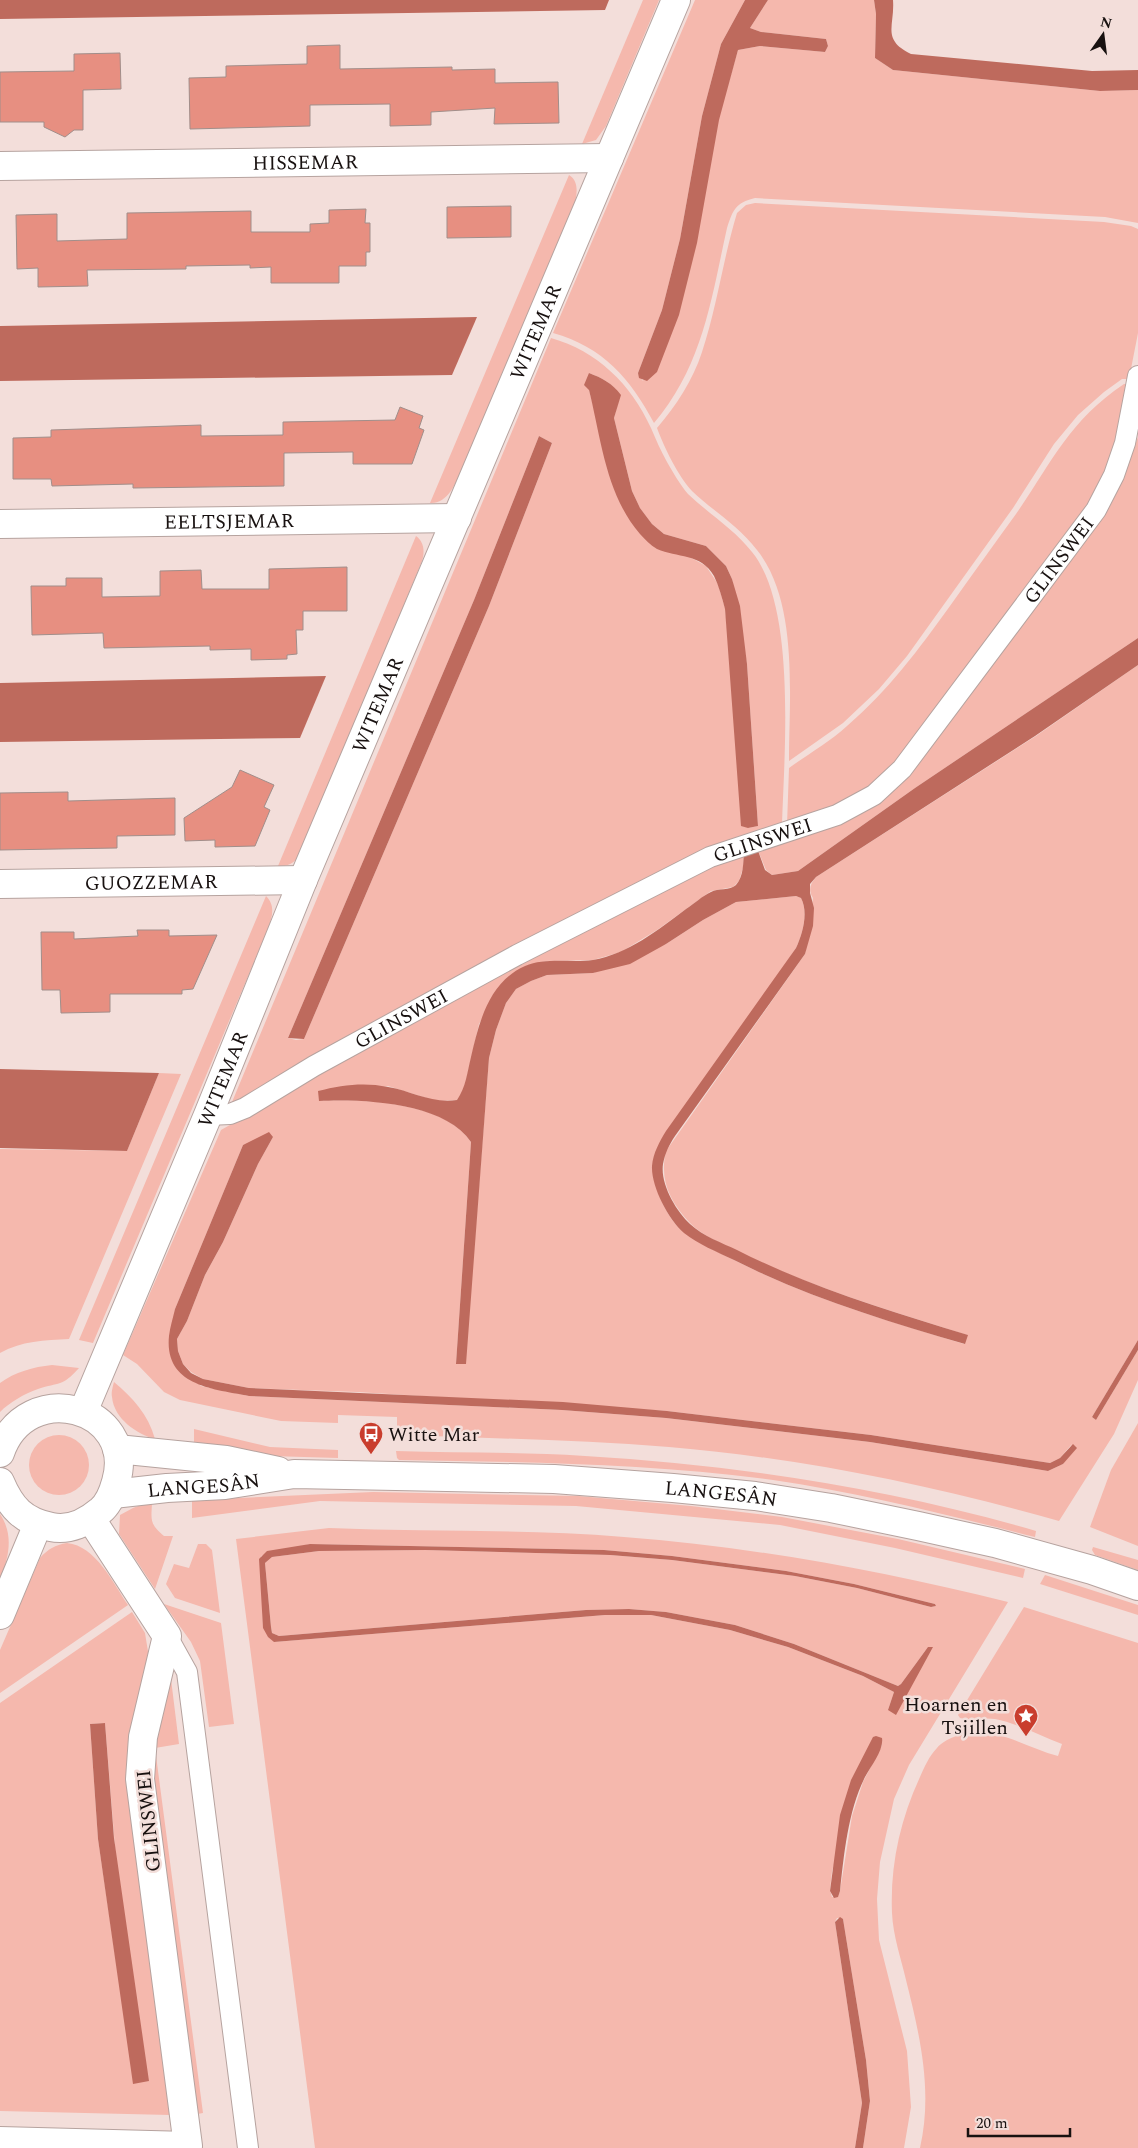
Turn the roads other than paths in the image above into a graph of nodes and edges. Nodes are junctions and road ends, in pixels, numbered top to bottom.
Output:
1 (676, 0) edge
2 (609, 158) junction
3 (0, 166) edge
4 (1138, 376) edge
5 (457, 518) junction
6 (0, 524) edge
7 (303, 880) junction
8 (0, 884) edge
9 (208, 1115) junction
10 (83, 1412) junction
11 (1, 1446) edge
12 (116, 1449) junction
13 (294, 1474) junction
14 (0, 1482) edge
15 (113, 1494) junction
16 (91, 1518) junction
17 (38, 1524) junction
18 (1138, 1586) edge
19 (0, 1615) edge
20 (167, 1636) junction
21 (0, 2141) edge
22 (248, 2148) edge

1 - 2 street, WITEMAR
2 - 3 street, HISSEMAR
2 - 5 street, WITEMAR
4 - 9 lane, GLINSWEI
5 - 6 street, EELTSJEMAR
5 - 7 street, WITEMAR
7 - 8 street, GUOZZEMAR
7 - 9 street, WITEMAR
9 - 10 street, WITEMAR
10 - 11 street
10 - 12 street
12 - 13 street, LANGESÂN
12 - 15 street
13 - 15 street, LANGESÂN
13 - 18 street, LANGESÂN
14 - 17 street
15 - 16 street
16 - 17 street
16 - 20 street
17 - 19 street
20 - 21 street, GLINSWEI
20 - 22 lane

